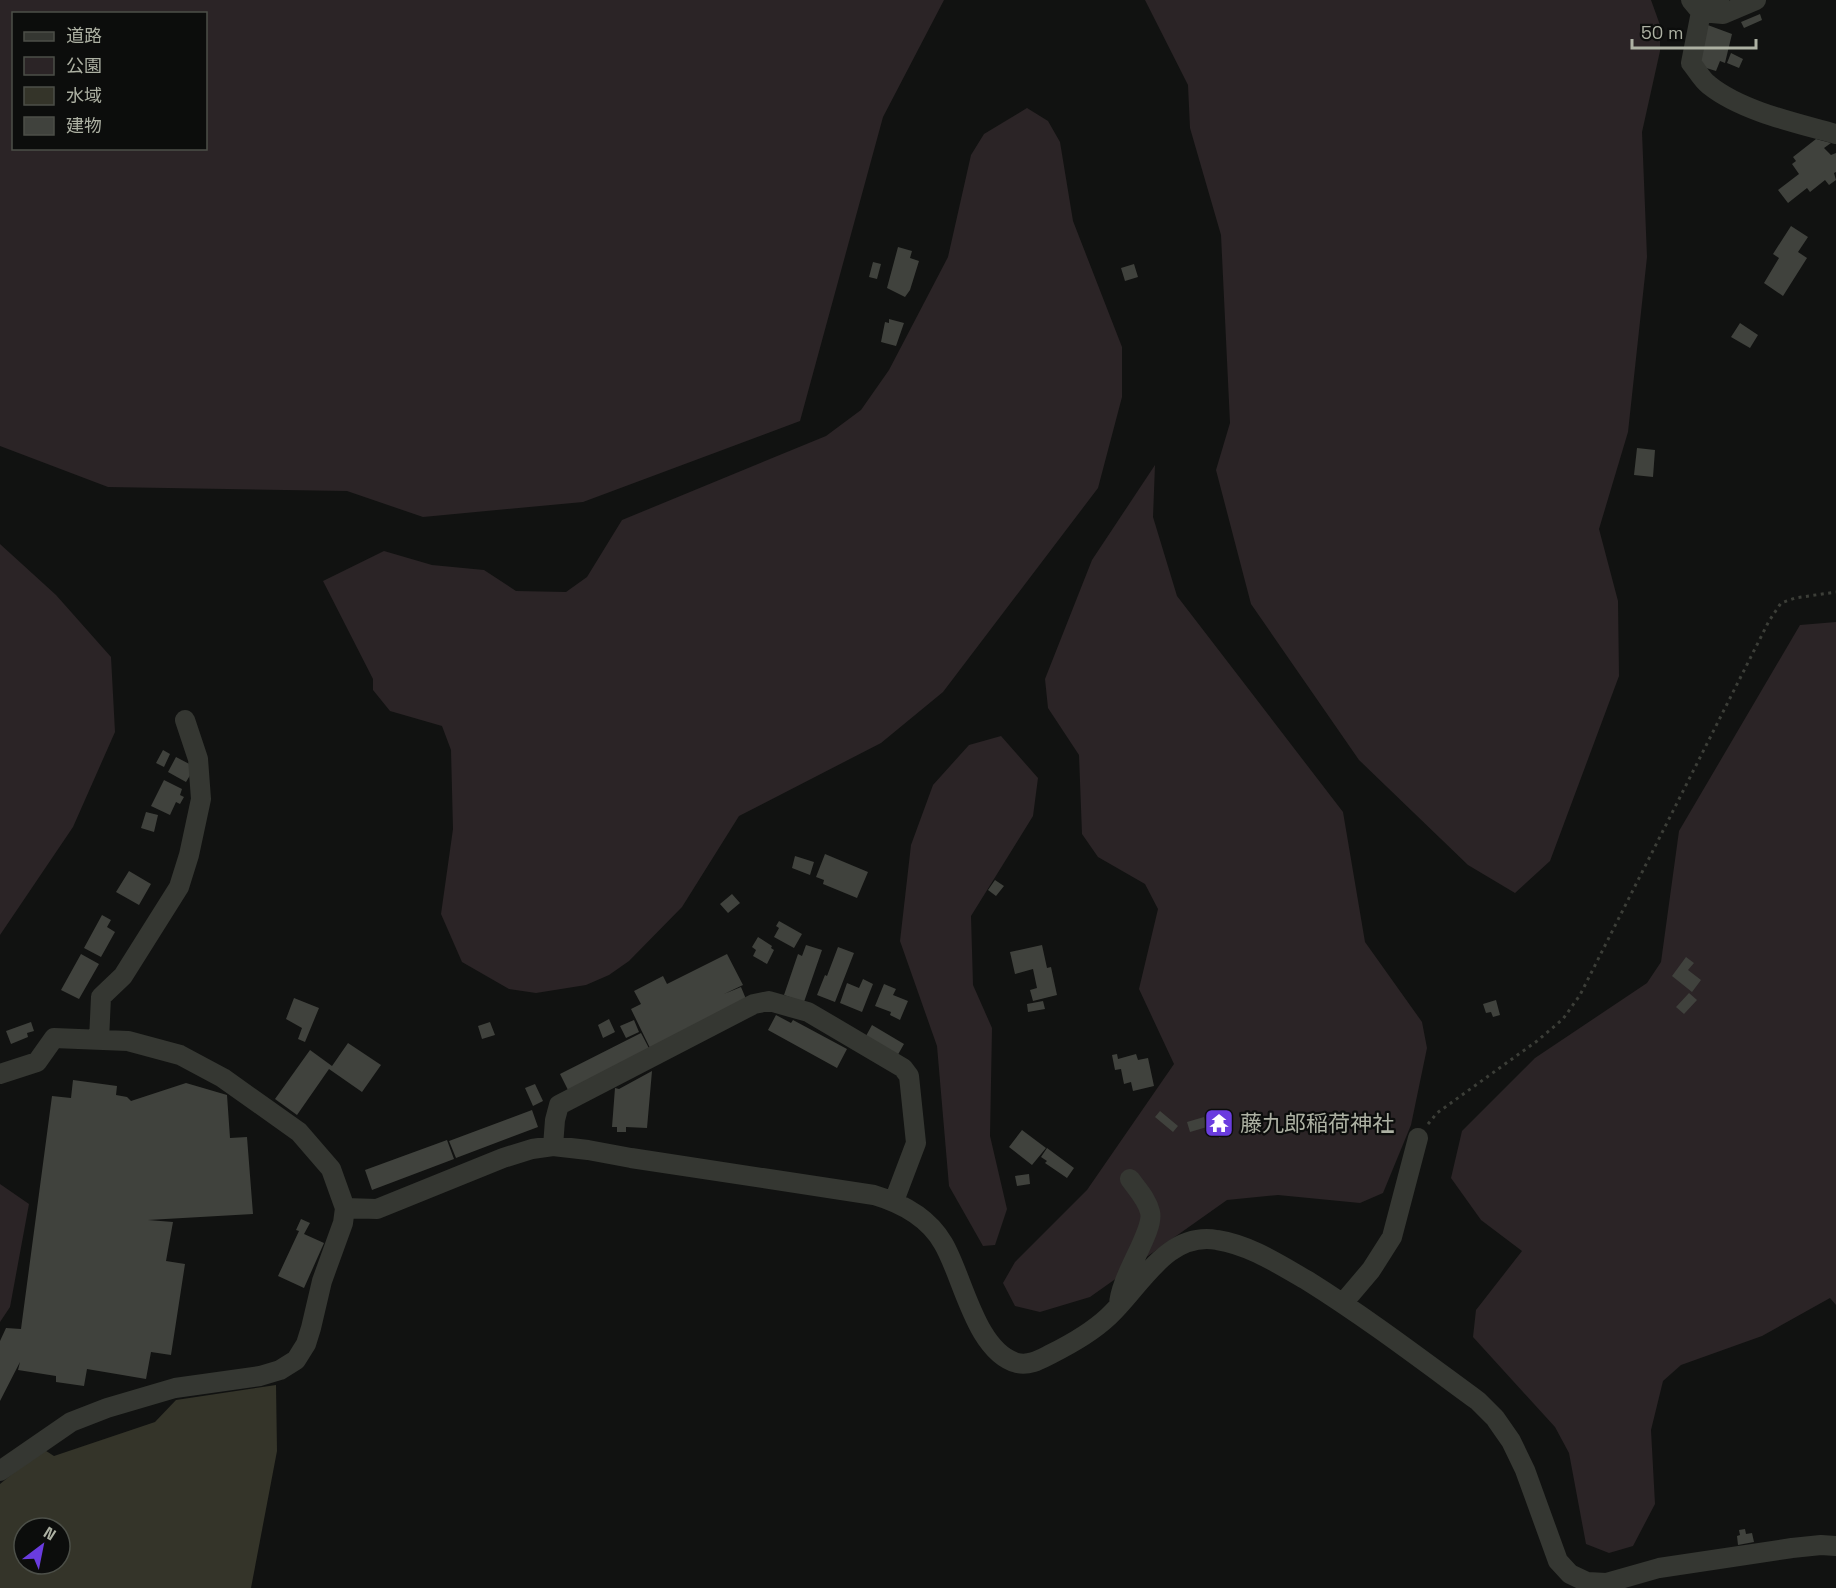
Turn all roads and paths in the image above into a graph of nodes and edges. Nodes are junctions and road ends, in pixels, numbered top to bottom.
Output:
1 (1719, 0) edge
2 (1756, 0) edge
3 (1696, 6) edge
4 (1836, 134) edge
5 (1836, 592) edge
6 (185, 720) dead end
7 (99, 1040) junction
8 (0, 1074) edge
9 (1418, 1138) joint
10 (554, 1146) junction
11 (1130, 1179) dead end
12 (894, 1201) junction
13 (345, 1208) junction
14 (1343, 1303) junction
15 (1119, 1306) junction
16 (0, 1471) edge
17 (1836, 1546) edge
18 (1589, 1585) edge

1 - 3 street
2 - 3 street
3 - 4 street
5 - 9 path
6 - 7 street
7 - 8 street
7 - 13 street
9 - 14 street
10 - 12 street
10 - 12 street
10 - 13 street
11 - 15 street
12 - 15 street
13 - 16 street
14 - 15 street
14 - 18 street
17 - 18 street

